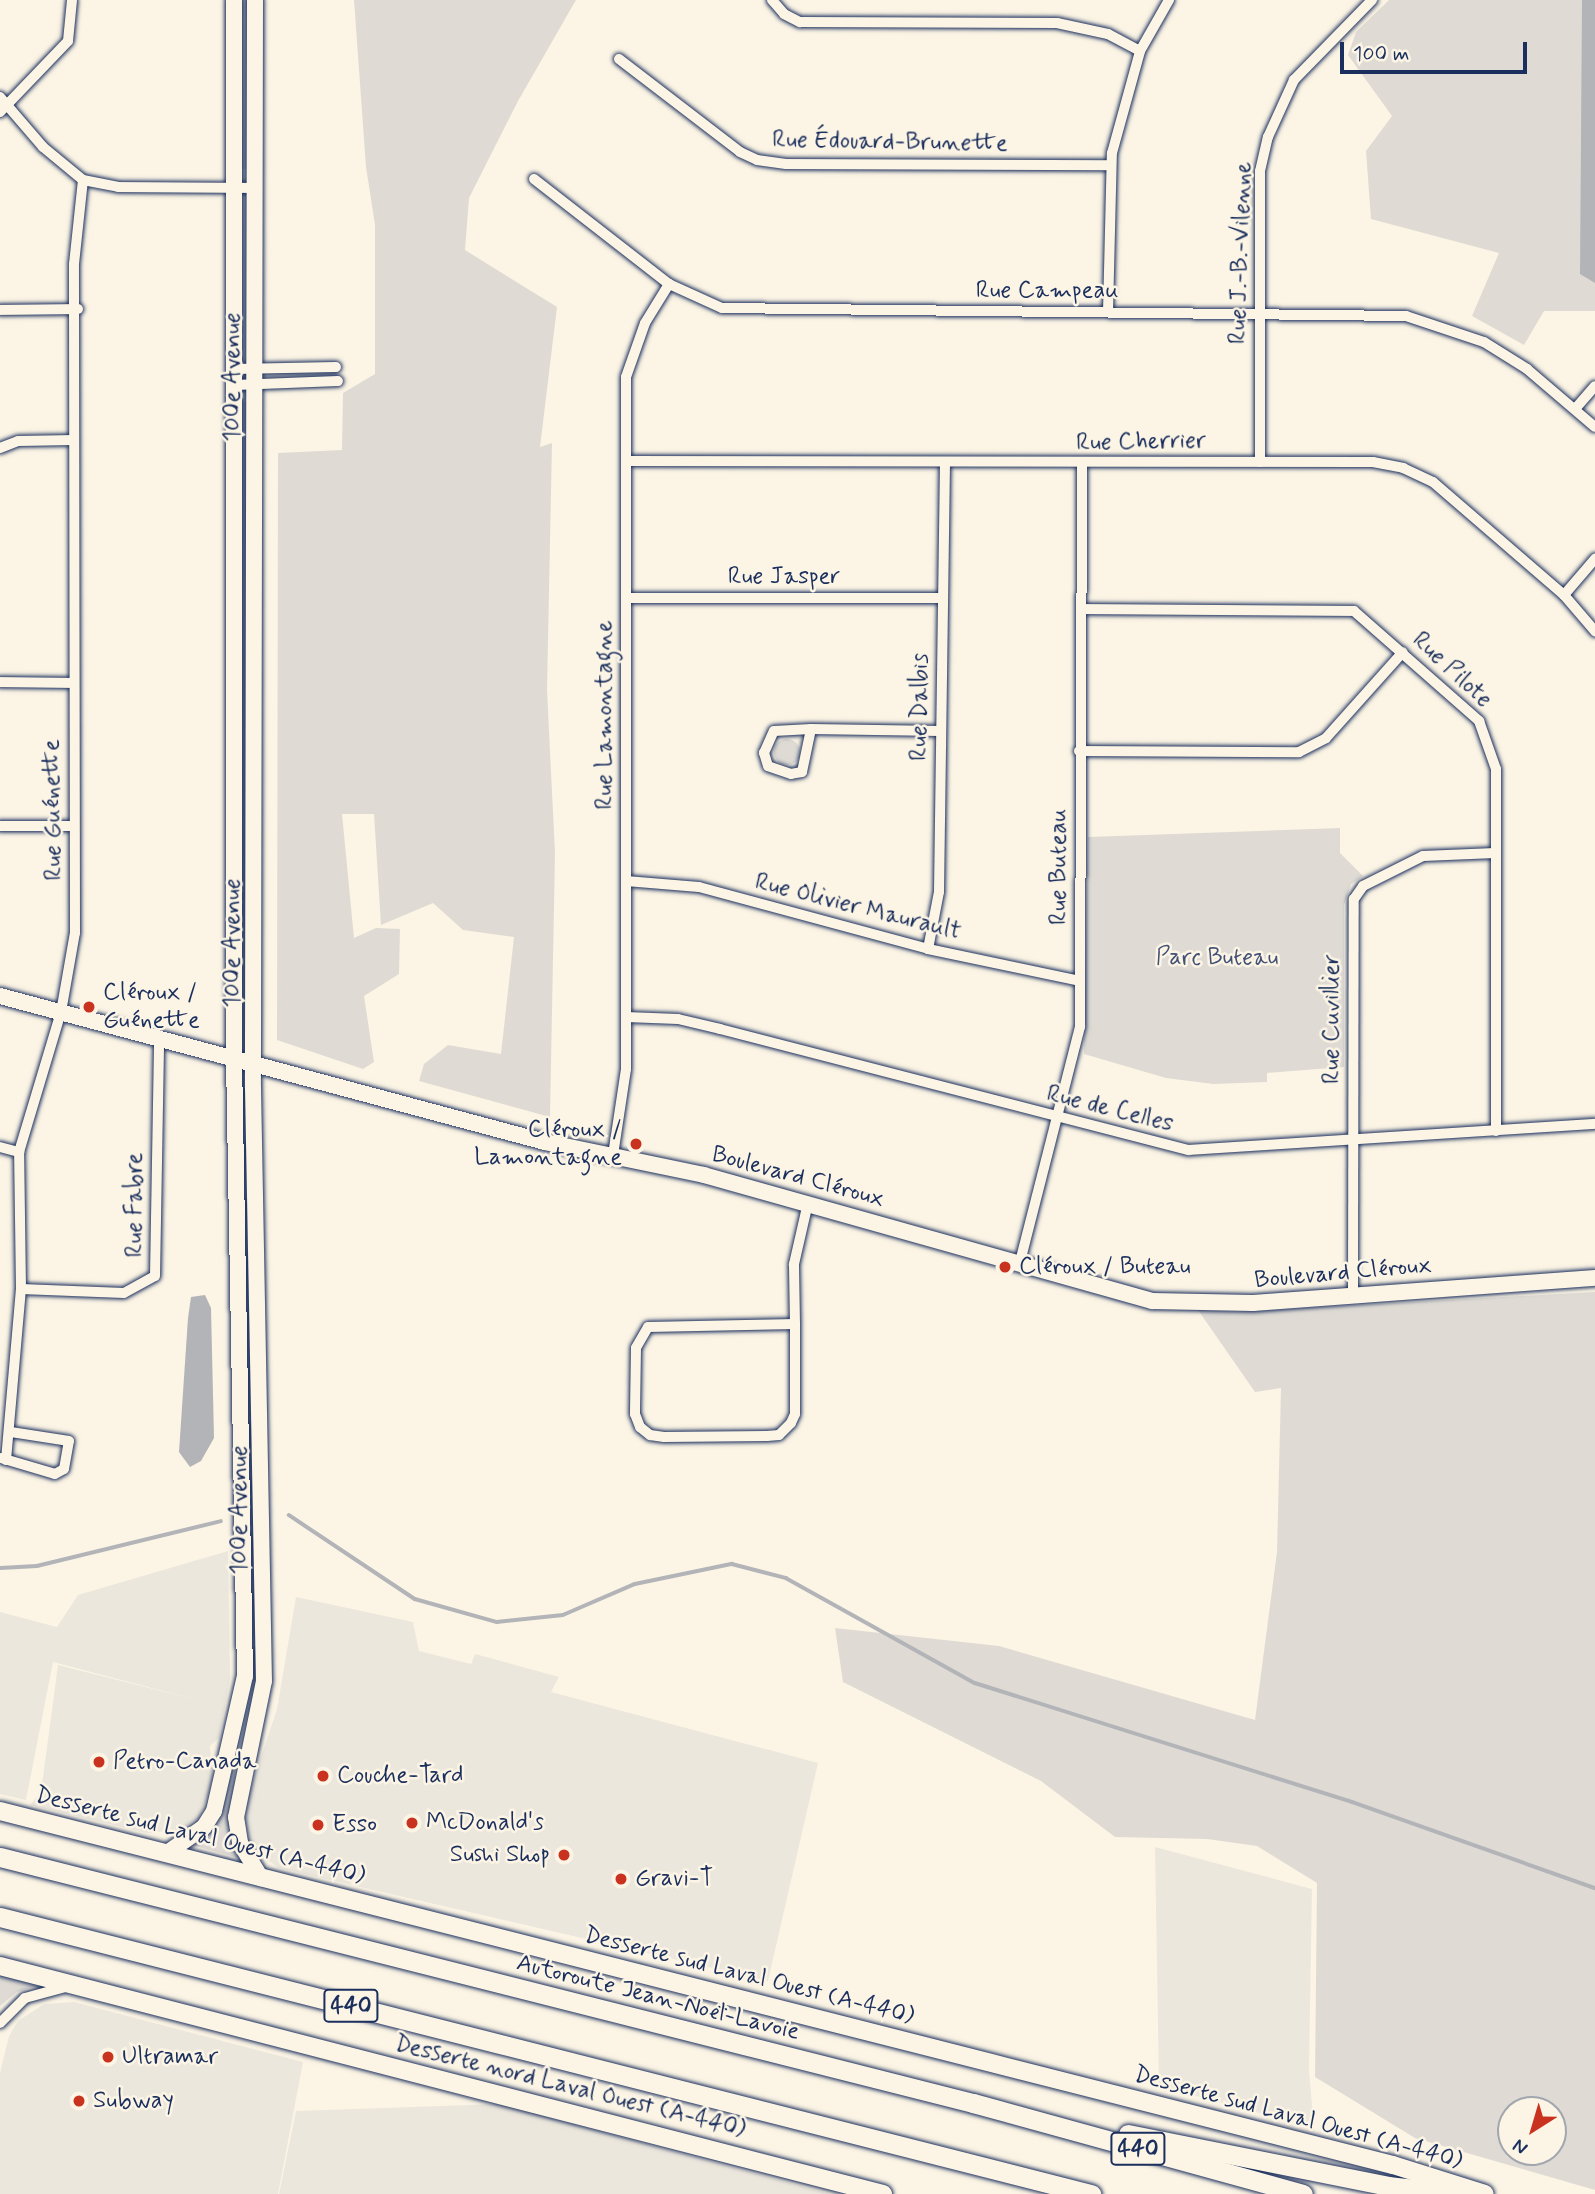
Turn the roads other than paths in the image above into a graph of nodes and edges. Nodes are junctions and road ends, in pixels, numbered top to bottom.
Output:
1 (72, 0) edge
2 (234, 0) edge
3 (255, 0) edge
4 (772, 0) edge
5 (1169, 0) edge
6 (1372, 0) edge
7 (1140, 51) junction
8 (619, 59) dead end
9 (2, 105) edge
10 (1110, 165) junction
11 (534, 179) dead end
12 (83, 180) junction
13 (234, 188) junction
14 (255, 188) junction
15 (669, 284) junction
16 (78, 309) junction
17 (0, 310) edge
18 (1108, 312) junction
19 (1259, 313) junction
20 (336, 367) dead end
21 (234, 377) junction
22 (256, 377) junction
23 (338, 381) dead end
24 (1595, 386) edge
25 (1574, 409) junction
26 (1595, 427) edge
27 (74, 440) junction
28 (0, 448) edge
29 (625, 461) junction
30 (1260, 462) junction
31 (944, 464) junction
32 (1082, 464) junction
33 (1595, 559) edge
34 (1564, 595) junction
35 (626, 598) junction
36 (942, 598) junction
37 (1082, 609) junction
38 (1595, 631) edge
39 (1403, 652) junction
40 (0, 682) edge
41 (72, 683) junction
42 (811, 729) junction
43 (940, 731) junction
44 (1079, 751) junction
45 (0, 826) edge
46 (74, 826) junction
47 (1495, 853) junction
48 (626, 881) junction
49 (928, 949) junction
50 (1080, 981) junction
51 (0, 996) edge
52 (61, 1012) junction
53 (626, 1017) junction
54 (159, 1038) junction
55 (234, 1056) junction
56 (255, 1062) junction
57 (1057, 1119) junction
58 (1595, 1124) edge
59 (1496, 1131) junction
60 (1354, 1142) junction
61 (0, 1147) edge
62 (19, 1152) junction
63 (612, 1155) junction
64 (808, 1203) junction
65 (1020, 1262) junction
66 (1595, 1278) edge
67 (21, 1289) junction
68 (1353, 1294) junction
69 (795, 1324) junction
70 (11, 1432) junction
71 (3, 1459) edge
72 (0, 1811) edge
73 (167, 1853) junction
74 (0, 1857) edge
75 (261, 1878) junction
76 (0, 1917) edge
77 (0, 1966) edge
78 (75, 1984) junction
79 (0, 2023) edge
80 (973, 2104) junction
81 (879, 2193) edge
82 (1089, 2194) edge
83 (1303, 2194) edge
84 (1458, 2194) edge
85 (1485, 2194) edge

1 - 9 street
2 - 13 street, 100e Avenue
3 - 14 street, 100e Avenue
4 - 7 street
5 - 7 street
6 - 19 street, Rue J.-B.-Vilenne
7 - 10 street
8 - 10 street, Rue Édouard-Brunette
9 - 12 street
10 - 18 street
11 - 15 street, Rue Campeau
12 - 13 street
12 - 16 street, Rue Guénette
13 - 14 street
13 - 21 street, 100e Avenue
14 - 22 street, 100e Avenue
15 - 18 street, Rue Campeau
15 - 29 street, Rue Lamontagne
16 - 17 street
16 - 27 street, Rue Guénette
18 - 19 street, Rue Campeau
19 - 25 street, Rue Campeau
19 - 30 street, Rue J.-B.-Vilenne
20 - 22 street
21 - 22 street
21 - 55 street, 100e Avenue
22 - 23 street
22 - 56 street, 100e Avenue
24 - 25 street
25 - 26 street, Rue Campeau
27 - 28 street
27 - 41 street, Rue Guénette
29 - 31 street, Rue Cherrier
29 - 35 street, Rue Lamontagne
30 - 32 street, Rue Cherrier
30 - 34 street, Rue Cherrier
31 - 32 street, Rue Cherrier
31 - 36 street, Rue Dalbis
32 - 37 street, Rue Buteau
33 - 34 street
34 - 38 street, Rue Cherrier
35 - 36 street, Rue Jasper
35 - 48 street, Rue Lamontagne
36 - 43 street, Rue Dalbis
37 - 39 street, Rue Pilote
37 - 44 street, Rue Buteau
39 - 44 street
39 - 47 street, Rue Pilote
40 - 41 street
41 - 46 street, Rue Guénette
42 - 42 street
42 - 43 street
43 - 49 street, Rue Dalbis
44 - 50 street, Rue Buteau
45 - 46 street
46 - 52 street, Rue Guénette
47 - 59 street, Rue Pilote
47 - 60 street, Rue Cuvillier
48 - 49 street, Rue Olivier Maurault
48 - 53 street, Rue Lamontagne
49 - 50 street, Rue Olivier Maurault
50 - 57 street, Rue Buteau
51 - 52 street, Boulevard Cléroux
52 - 54 street, Boulevard Cléroux
52 - 62 street, Rue Guénette
53 - 57 street, Rue de Celles
53 - 63 street, Rue Lamontagne
54 - 55 street, Boulevard Cléroux
54 - 67 street, Rue Fabre
55 - 56 street, Boulevard Cléroux
55 - 73 street, 100e Avenue
56 - 63 street, Boulevard Cléroux
56 - 75 street, 100e Avenue
57 - 60 street, Rue de Celles
57 - 65 street, Rue Buteau
58 - 59 street, Rue de Celles
59 - 60 street, Rue de Celles
60 - 68 street, Rue Cuvillier
61 - 62 street
62 - 67 street, Rue Guénette
63 - 64 street, Boulevard Cléroux
64 - 65 street, Boulevard Cléroux
64 - 69 street
65 - 68 street, Boulevard Cléroux
66 - 68 street, Boulevard Cléroux
67 - 70 street, Rue Guénette
69 - 69 street
70 - 71 street, Rue Guénette
70 - 71 street, Rue Guénette
72 - 73 main road, Desserte sud Laval Ouest (A-440)
73 - 75 main road, Desserte sud Laval Ouest (A-440)
74 - 80 highway, Autoroute Jean-Noël-Lavoie / 440
75 - 85 main road, Desserte sud Laval Ouest (A-440)
76 - 82 highway, 440
77 - 78 main road, Desserte nord Laval Ouest (A-440)
78 - 79 street
78 - 81 main road, Desserte nord Laval Ouest (A-440)
80 - 83 highway, Autoroute Jean-Noël-Lavoie / 440
80 - 84 highway

